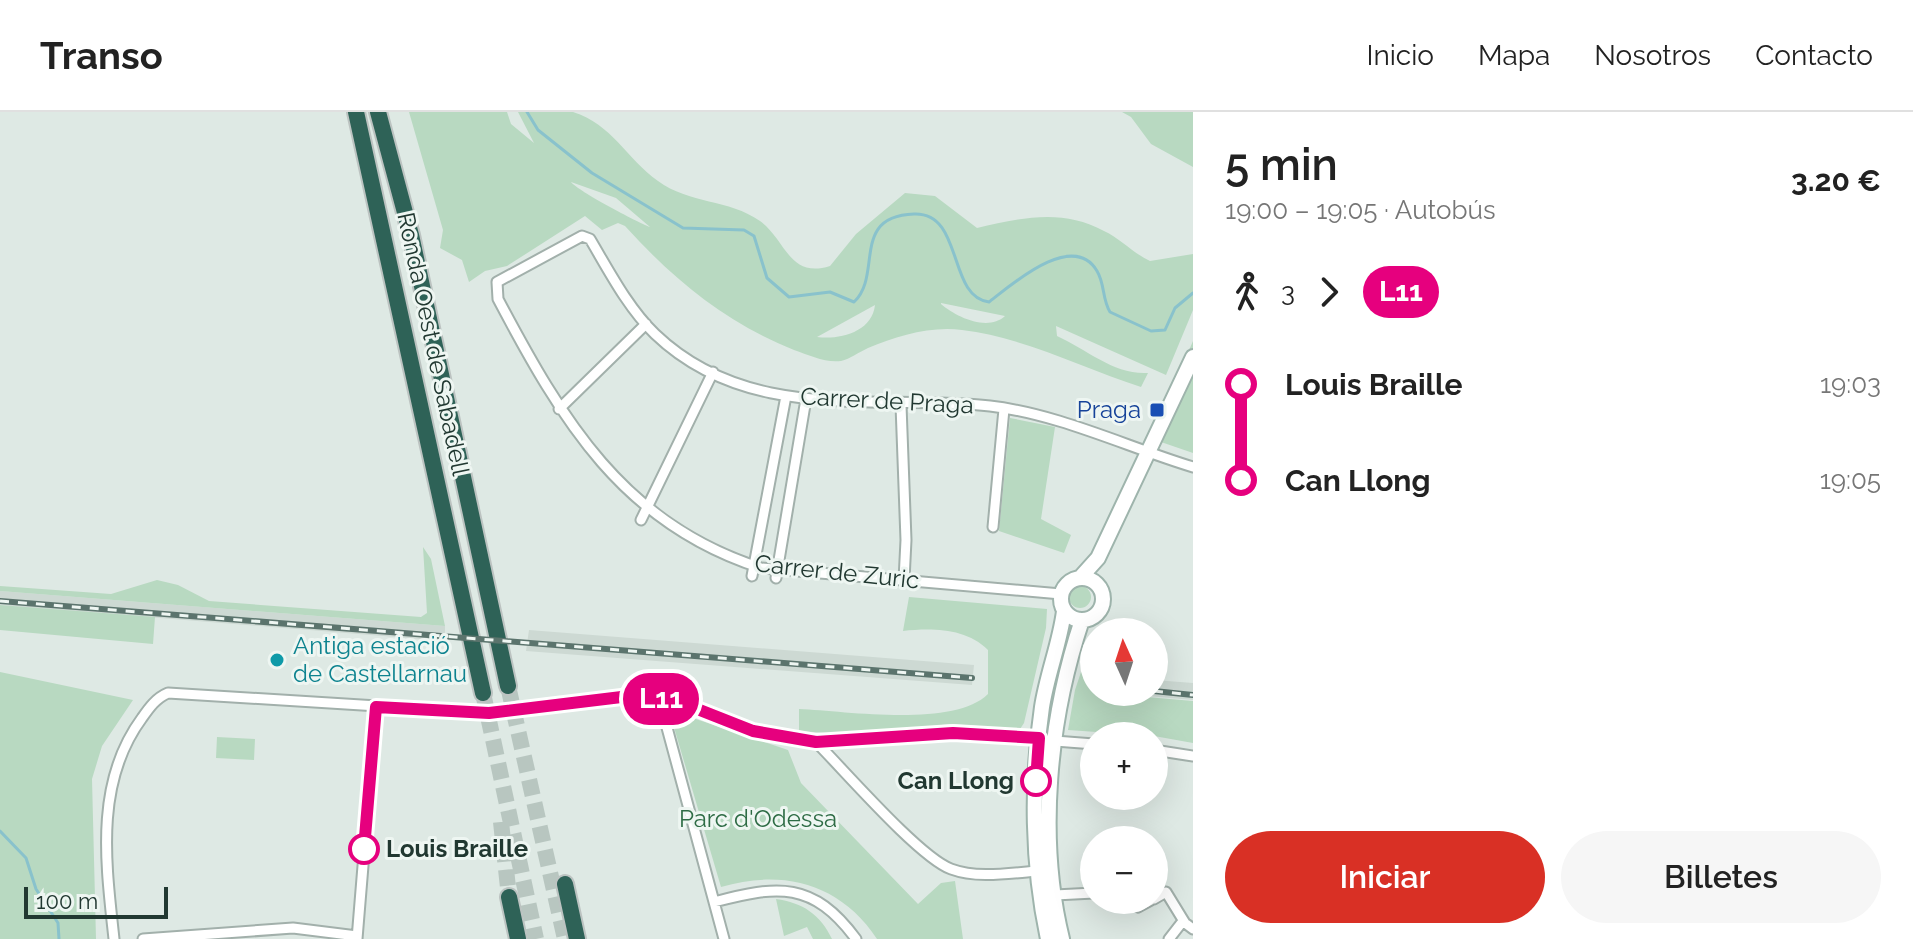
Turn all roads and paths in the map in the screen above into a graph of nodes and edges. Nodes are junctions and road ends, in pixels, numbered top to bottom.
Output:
1 (356, 112) edge
2 (378, 112) edge
3 (590, 239) joint
4 (646, 324) junction
5 (1193, 357) edge
6 (713, 372) junction
7 (786, 396) junction
8 (806, 399) junction
9 (901, 405) junction
10 (559, 409) junction
11 (1004, 409) junction
12 (1145, 452) junction
13 (1193, 467) edge
14 (649, 511) junction
15 (641, 520) dead end
16 (993, 527) dead end
17 (1098, 558) junction
18 (755, 566) junction
19 (776, 574) junction
20 (752, 576) dead end
21 (1080, 578) junction
22 (904, 580) junction
23 (1099, 587) junction
24 (1061, 594) junction
25 (1064, 611) junction
26 (1088, 618) edge
27 (1080, 619) edge
28 (1080, 626) edge
29 (508, 686) tunnel mouth
30 (483, 693) tunnel mouth
31 (659, 698) junction
32 (376, 707) junction
33 (1046, 739) junction
34 (816, 742) junction
35 (1080, 743) edge
36 (1168, 752) edge
37 (1193, 756) edge
38 (1038, 871) junction
39 (565, 884) dead end
40 (1080, 894) edge
41 (1055, 895) junction
42 (1168, 895) edge
43 (509, 897) tunnel mouth
44 (714, 902) junction
45 (1183, 921) junction
46 (1193, 929) edge
47 (357, 937) edge
48 (114, 939) edge
49 (143, 939) edge
50 (518, 939) edge
51 (577, 939) edge
52 (724, 939) edge
53 (856, 939) edge
54 (1048, 939) edge
55 (1062, 939) edge
56 (1169, 939) edge

1 - 30 highway, Ronda Oest de Sabadell
2 - 29 highway, Ronda Oest de Sabadell
3 - 4 street, Carrer de Praga
3 - 10 street, Carrer de Zuric
4 - 6 street, Carrer de Praga
4 - 10 street
5 - 12 street
6 - 7 street, Carrer de Praga
6 - 14 street
7 - 8 street, Carrer de Praga
7 - 18 street
8 - 9 street, Carrer de Praga
8 - 19 street
9 - 11 street, Carrer de Praga
9 - 22 street
10 - 14 street, Carrer de Zuric
11 - 12 street, Carrer de Praga
11 - 16 street
12 - 13 street, Carrer de Praga
12 - 17 street
14 - 15 street
14 - 18 street, Carrer de Zuric
17 - 21 street
17 - 23 street
18 - 19 street, Carrer de Zuric
18 - 20 street
19 - 22 street, Carrer de Zuric
21 - 23 street
21 - 24 street
22 - 24 street, Carrer de Zuric
23 - 26 street
24 - 25 street
25 - 27 street
25 - 33 street
28 - 33 street
31 - 32 street
31 - 34 street
31 - 44 street
32 - 47 street
32 - 48 street
33 - 34 street
33 - 35 street
33 - 38 street
33 - 41 street
34 - 38 street
36 - 37 street
38 - 54 street
39 - 51 highway
40 - 41 street
41 - 55 street
42 - 45 street
43 - 50 highway
44 - 52 street
44 - 53 street
45 - 46 street
45 - 56 street
47 - 49 street

